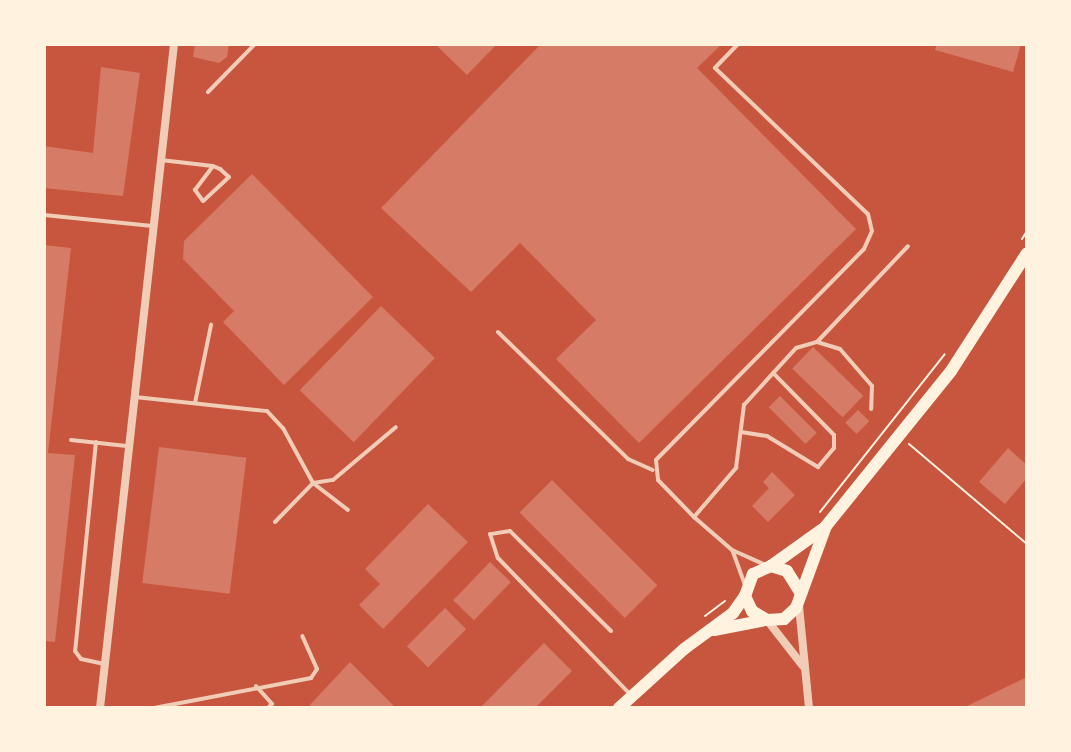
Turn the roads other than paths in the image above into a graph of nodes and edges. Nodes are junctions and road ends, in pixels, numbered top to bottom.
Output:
1 (174, 44) edge
2 (255, 44) edge
3 (738, 44) edge
4 (208, 92) dead end
5 (161, 160) junction
6 (213, 166) junction
7 (44, 215) edge
8 (154, 227) junction
9 (908, 246) dead end
10 (1023, 248) edge
11 (211, 325) dead end
12 (498, 332) dead end
13 (817, 342) junction
14 (773, 373) junction
15 (135, 397) junction
16 (195, 403) junction
17 (871, 409) dead end
18 (396, 427) dead end
19 (741, 432) junction
20 (71, 440) dead end
21 (96, 442) junction
22 (130, 446) junction
23 (653, 470) junction
24 (313, 483) junction
25 (348, 510) dead end
26 (694, 517) junction
27 (275, 522) dead end
28 (826, 526) junction
29 (732, 550) junction
30 (770, 567) junction
31 (746, 593) junction
32 (799, 596) junction
33 (767, 620) junction
34 (611, 631) dead end
35 (709, 631) junction
36 (302, 636) dead end
37 (105, 664) junction
38 (804, 667) junction
39 (256, 686) junction
40 (632, 696) junction
41 (100, 708) edge
42 (154, 708) edge
43 (268, 708) edge
44 (619, 708) edge
45 (809, 708) edge

1 - 5 street
2 - 4 lane
3 - 23 lane
5 - 6 lane
5 - 8 street
6 - 6 lane
7 - 8 lane
8 - 15 street
9 - 13 lane
10 - 28 highway
11 - 16 lane
12 - 23 lane
13 - 14 lane
13 - 17 lane
14 - 19 lane
14 - 19 lane
15 - 16 lane
15 - 22 street
16 - 24 lane
18 - 24 lane
19 - 26 lane
20 - 21 lane
21 - 22 lane
21 - 37 lane
22 - 37 street
23 - 26 lane
24 - 25 lane
24 - 27 lane
26 - 29 lane
28 - 30 highway
28 - 32 highway
29 - 30 lane
29 - 31 lane
30 - 31 highway
30 - 32 highway
31 - 33 highway
31 - 35 highway
32 - 33 highway
32 - 38 street
33 - 35 highway
33 - 38 street
34 - 40 lane
35 - 40 highway
36 - 39 lane
37 - 41 street
38 - 45 street
39 - 42 lane
39 - 43 lane
40 - 44 highway

